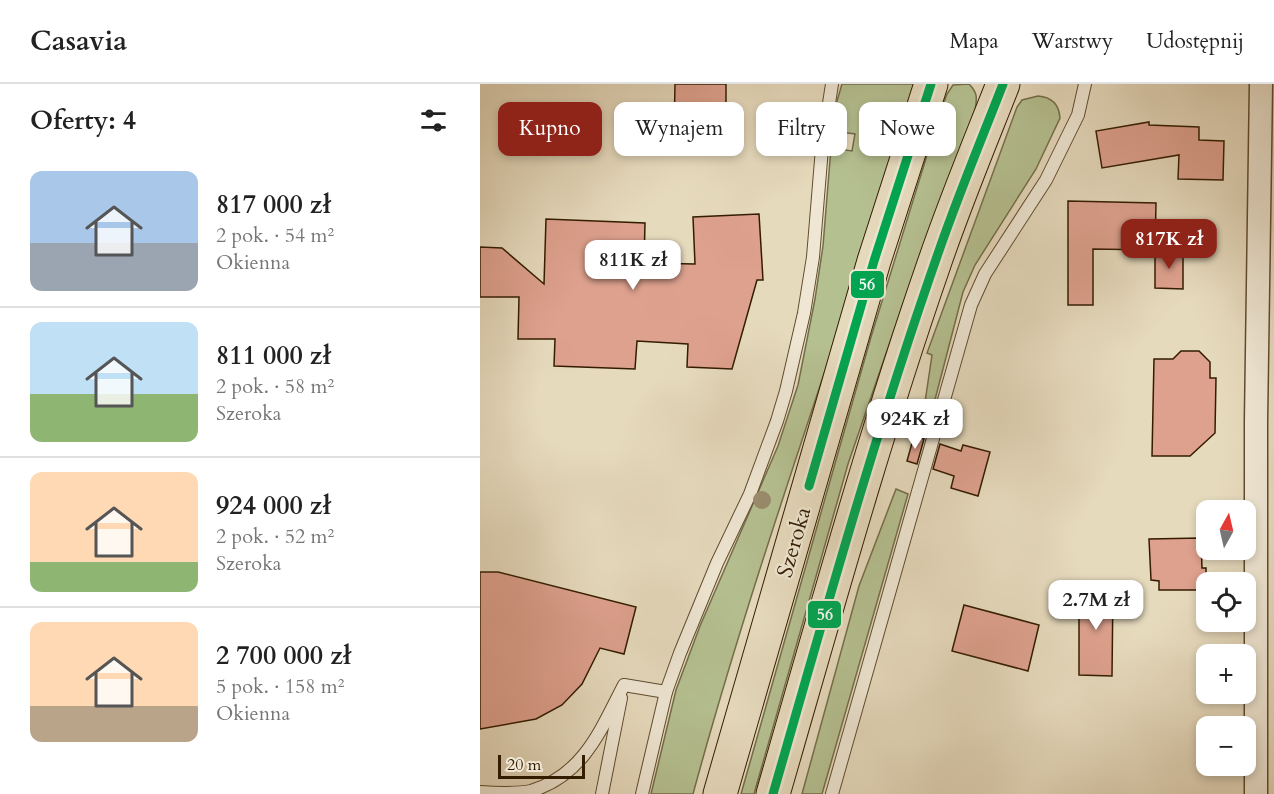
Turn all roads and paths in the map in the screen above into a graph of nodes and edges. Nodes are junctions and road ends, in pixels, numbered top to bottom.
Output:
1 (832, 84) edge
2 (931, 84) edge
3 (1003, 84) edge
4 (1085, 84) edge
5 (1261, 84) edge
6 (624, 685) junction
7 (666, 692) junction
8 (480, 792) edge
9 (507, 794) edge
10 (602, 794) edge
11 (642, 794) edge
12 (720, 794) edge
13 (773, 794) edge
14 (832, 794) edge
15 (1256, 794) edge

1 - 7 lane
2 - 12 main road, Szeroka
3 - 13 main road
4 - 14 lane
5 - 15 street
6 - 7 lane
6 - 9 lane
6 - 10 lane
7 - 11 lane
8 - 9 lane

